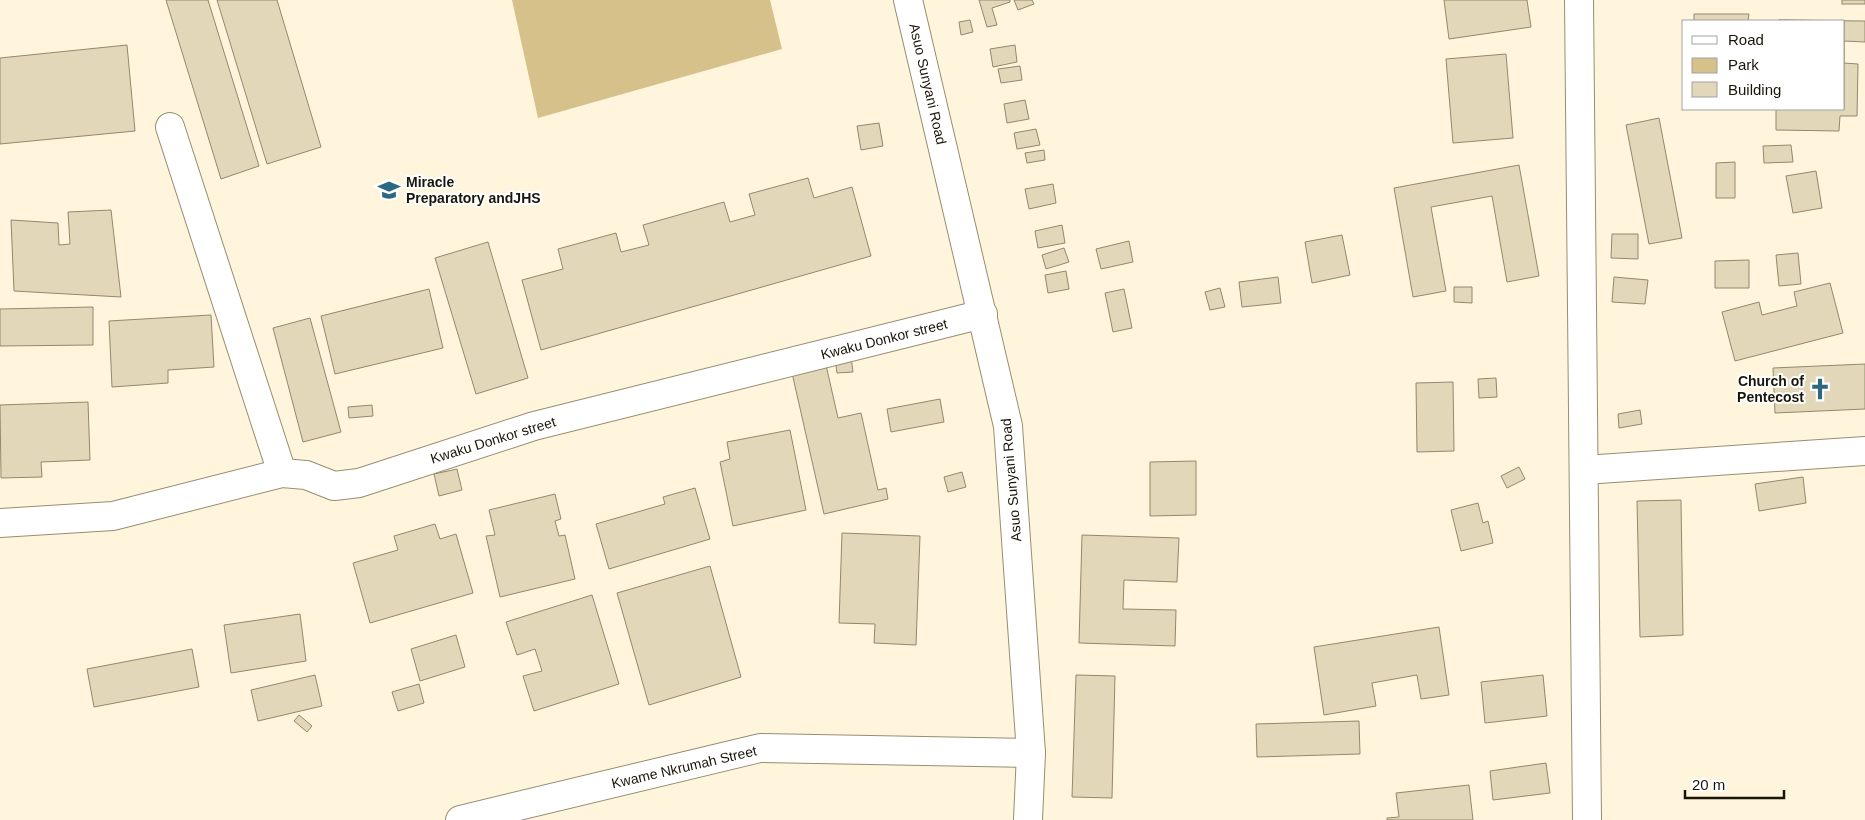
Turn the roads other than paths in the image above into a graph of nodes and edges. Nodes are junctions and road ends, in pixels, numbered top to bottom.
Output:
1 (908, 0) edge
2 (1580, 0) edge
3 (170, 127) dead end
4 (983, 314) junction
5 (1865, 452) edge
6 (1584, 470) junction
7 (282, 474) junction
8 (0, 523) edge
9 (1031, 753) junction
10 (460, 820) edge
11 (1028, 820) edge
12 (1587, 820) edge

1 - 4 street, Asuo Sunyani Road
2 - 6 street
3 - 7 street
4 - 7 street, Kwaku Donkor street
4 - 9 street, Asuo Sunyani Road
5 - 6 street
6 - 12 street
7 - 8 street, Kwaku Donkor street
9 - 10 street, Kwame Nkrumah Street
9 - 11 street, Asuo Sunyani Road

